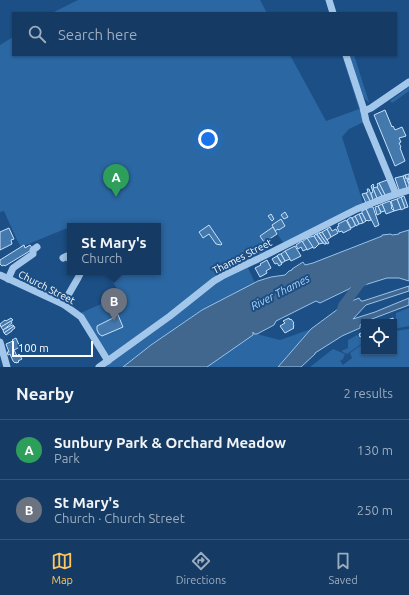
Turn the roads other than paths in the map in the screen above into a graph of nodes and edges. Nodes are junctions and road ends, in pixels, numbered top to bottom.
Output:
1 (329, 0) edge
2 (333, 12) edge
3 (346, 56) edge
4 (409, 82) edge
5 (364, 112) junction
6 (409, 190) edge
7 (396, 194) junction
8 (37, 247) dead end
9 (0, 275) edge
10 (80, 275) edge
11 (8, 279) junction
12 (63, 304) junction
13 (0, 342) edge
14 (108, 361) junction
15 (7, 367) edge
16 (99, 367) edge

1 - 2 street
3 - 5 street
4 - 5 street
5 - 7 street
6 - 7 street, Thames Street
7 - 14 street, Thames Street
8 - 11 street
9 - 11 street, Church Street
10 - 12 street
11 - 12 street, Church Street
12 - 14 street, Church Street
13 - 15 street
14 - 16 street, Thames Street

